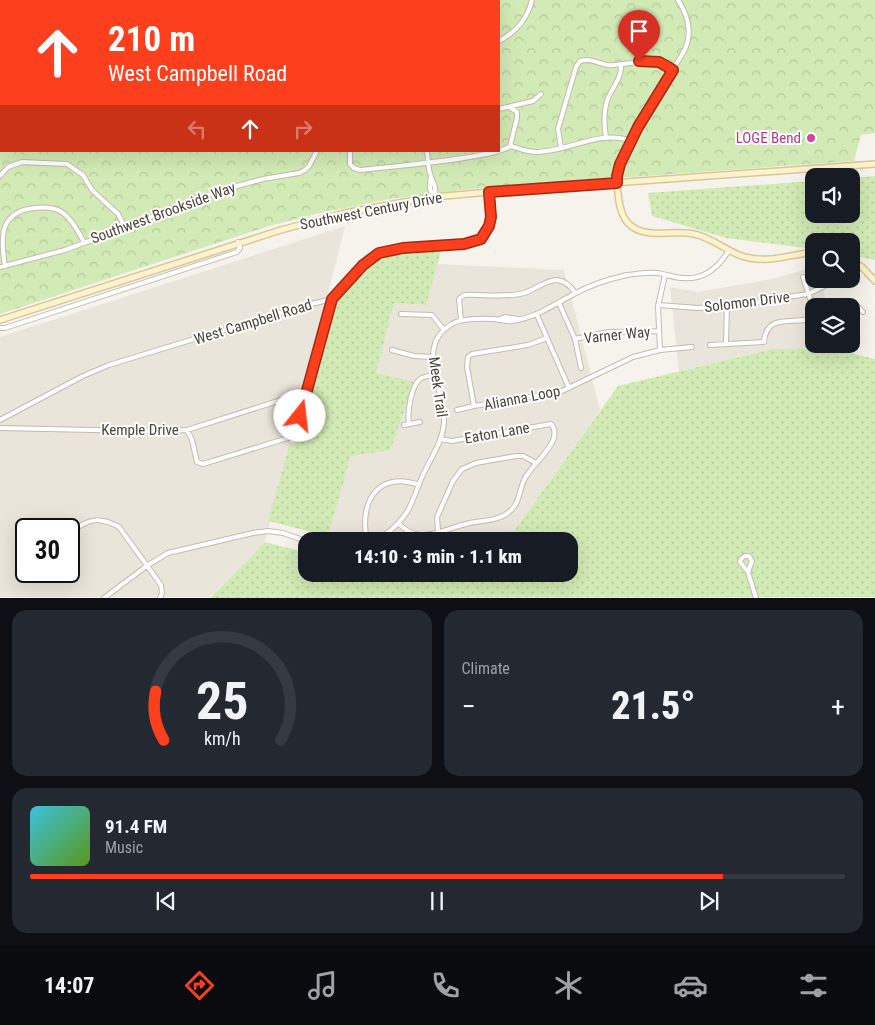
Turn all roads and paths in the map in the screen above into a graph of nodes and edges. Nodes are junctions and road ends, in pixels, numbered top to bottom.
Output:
1 (532, 0) edge
2 (678, 0) edge
3 (500, 40) edge
4 (621, 64) junction
5 (673, 70) junction
6 (541, 94) dead end
7 (509, 107) junction
8 (500, 109) edge
9 (606, 138) junction
10 (631, 141) junction
11 (510, 146) junction
12 (561, 147) junction
13 (500, 151) edge
14 (316, 152) edge
15 (350, 152) edge
16 (427, 152) edge
17 (496, 152) edge
18 (429, 162) junction
19 (875, 164) edge
20 (0, 176) edge
21 (617, 183) junction
22 (489, 192) junction
23 (434, 197) junction
24 (126, 227) junction
25 (84, 242) junction
26 (238, 242) junction
27 (729, 250) junction
28 (805, 253) edge
29 (860, 266) edge
30 (2, 267) edge
31 (665, 275) junction
32 (803, 277) dead end
33 (875, 281) edge
34 (820, 288) edge
35 (575, 293) junction
36 (808, 294) junction
37 (810, 298) edge
38 (332, 299) junction
39 (559, 303) junction
40 (659, 305) junction
41 (727, 306) junction
42 (860, 308) edge
43 (864, 312) dead end
44 (401, 314) dead end
45 (537, 315) junction
46 (0, 320) edge
47 (461, 320) junction
48 (805, 320) edge
49 (0, 328) edge
50 (444, 330) junction
51 (658, 330) junction
52 (547, 338) junction
53 (575, 339) junction
54 (726, 342) junction
55 (710, 344) dead end
56 (692, 347) dead end
57 (392, 350) dead end
58 (660, 350) junction
59 (432, 357) junction
60 (581, 368) dead end
61 (436, 374) junction
62 (569, 388) junction
63 (306, 396) junction
64 (474, 406) junction
65 (457, 410) dead end
66 (0, 420) edge
67 (420, 422) dead end
68 (0, 428) edge
69 (187, 430) junction
70 (440, 438) junction
71 (536, 463) junction
72 (418, 484) junction
73 (398, 524) junction
74 (80, 526) edge
75 (438, 531) junction
76 (365, 532) edge
77 (389, 532) edge
78 (298, 538) edge
79 (148, 565) junction
80 (748, 572) dead end
81 (160, 597) edge
82 (104, 598) edge
83 (756, 598) edge

1 - 3 street
2 - 5 street
4 - 5 street
4 - 9 street
4 - 12 street
5 - 10 street
6 - 7 street
7 - 8 street
7 - 11 street
9 - 10 street
9 - 12 street
10 - 21 street
11 - 12 street
11 - 13 street
14 - 24 street, Southwest Brookside Way
15 - 18 street
16 - 18 street
17 - 18 street
18 - 23 street
19 - 21 main road, Southwest Century Drive
20 - 24 street
21 - 22 main road, Southwest Century Drive
21 - 27 main road
22 - 23 main road, Southwest Century Drive
22 - 38 street, West Campbell Road
23 - 26 main road, Southwest Century Drive
24 - 25 street, Southwest Brookside Way
25 - 30 street, Southwest Brookside Way
25 - 30 street
26 - 46 main road, Southwest Century Drive
26 - 49 street
27 - 28 main road
27 - 31 street
29 - 33 main road
31 - 35 street
31 - 40 street
32 - 36 street
34 - 36 street, Solomon Drive
35 - 39 street
35 - 47 street
36 - 37 street
36 - 41 street, Solomon Drive
38 - 63 street
38 - 66 street, West Campbell Road
39 - 45 street
39 - 53 street
40 - 41 street, Solomon Drive
40 - 51 street
41 - 54 street
42 - 43 street
44 - 50 street
45 - 47 street
45 - 52 street
47 - 50 street
48 - 54 street
50 - 59 street, Meek Trail
51 - 53 street, Varner Way
51 - 58 street
52 - 62 street
52 - 64 street, Alianna Loop
53 - 60 street
54 - 55 street
56 - 58 street, Alianna Loop
57 - 59 street
58 - 62 street, Alianna Loop
59 - 61 street, Meek Trail
61 - 67 street
61 - 70 street, Meek Trail
62 - 64 street, Alianna Loop
63 - 69 street, Kemple Drive
63 - 69 street
64 - 65 street
68 - 69 street, Kemple Drive
70 - 71 street, Eaton Lane
70 - 72 street, Meek Trail
71 - 75 street
71 - 75 street
72 - 73 street, Meek Trail
72 - 76 street
73 - 75 street
73 - 77 street, Meek Trail
74 - 79 street
78 - 79 street
79 - 81 street
79 - 82 street
80 - 83 street

